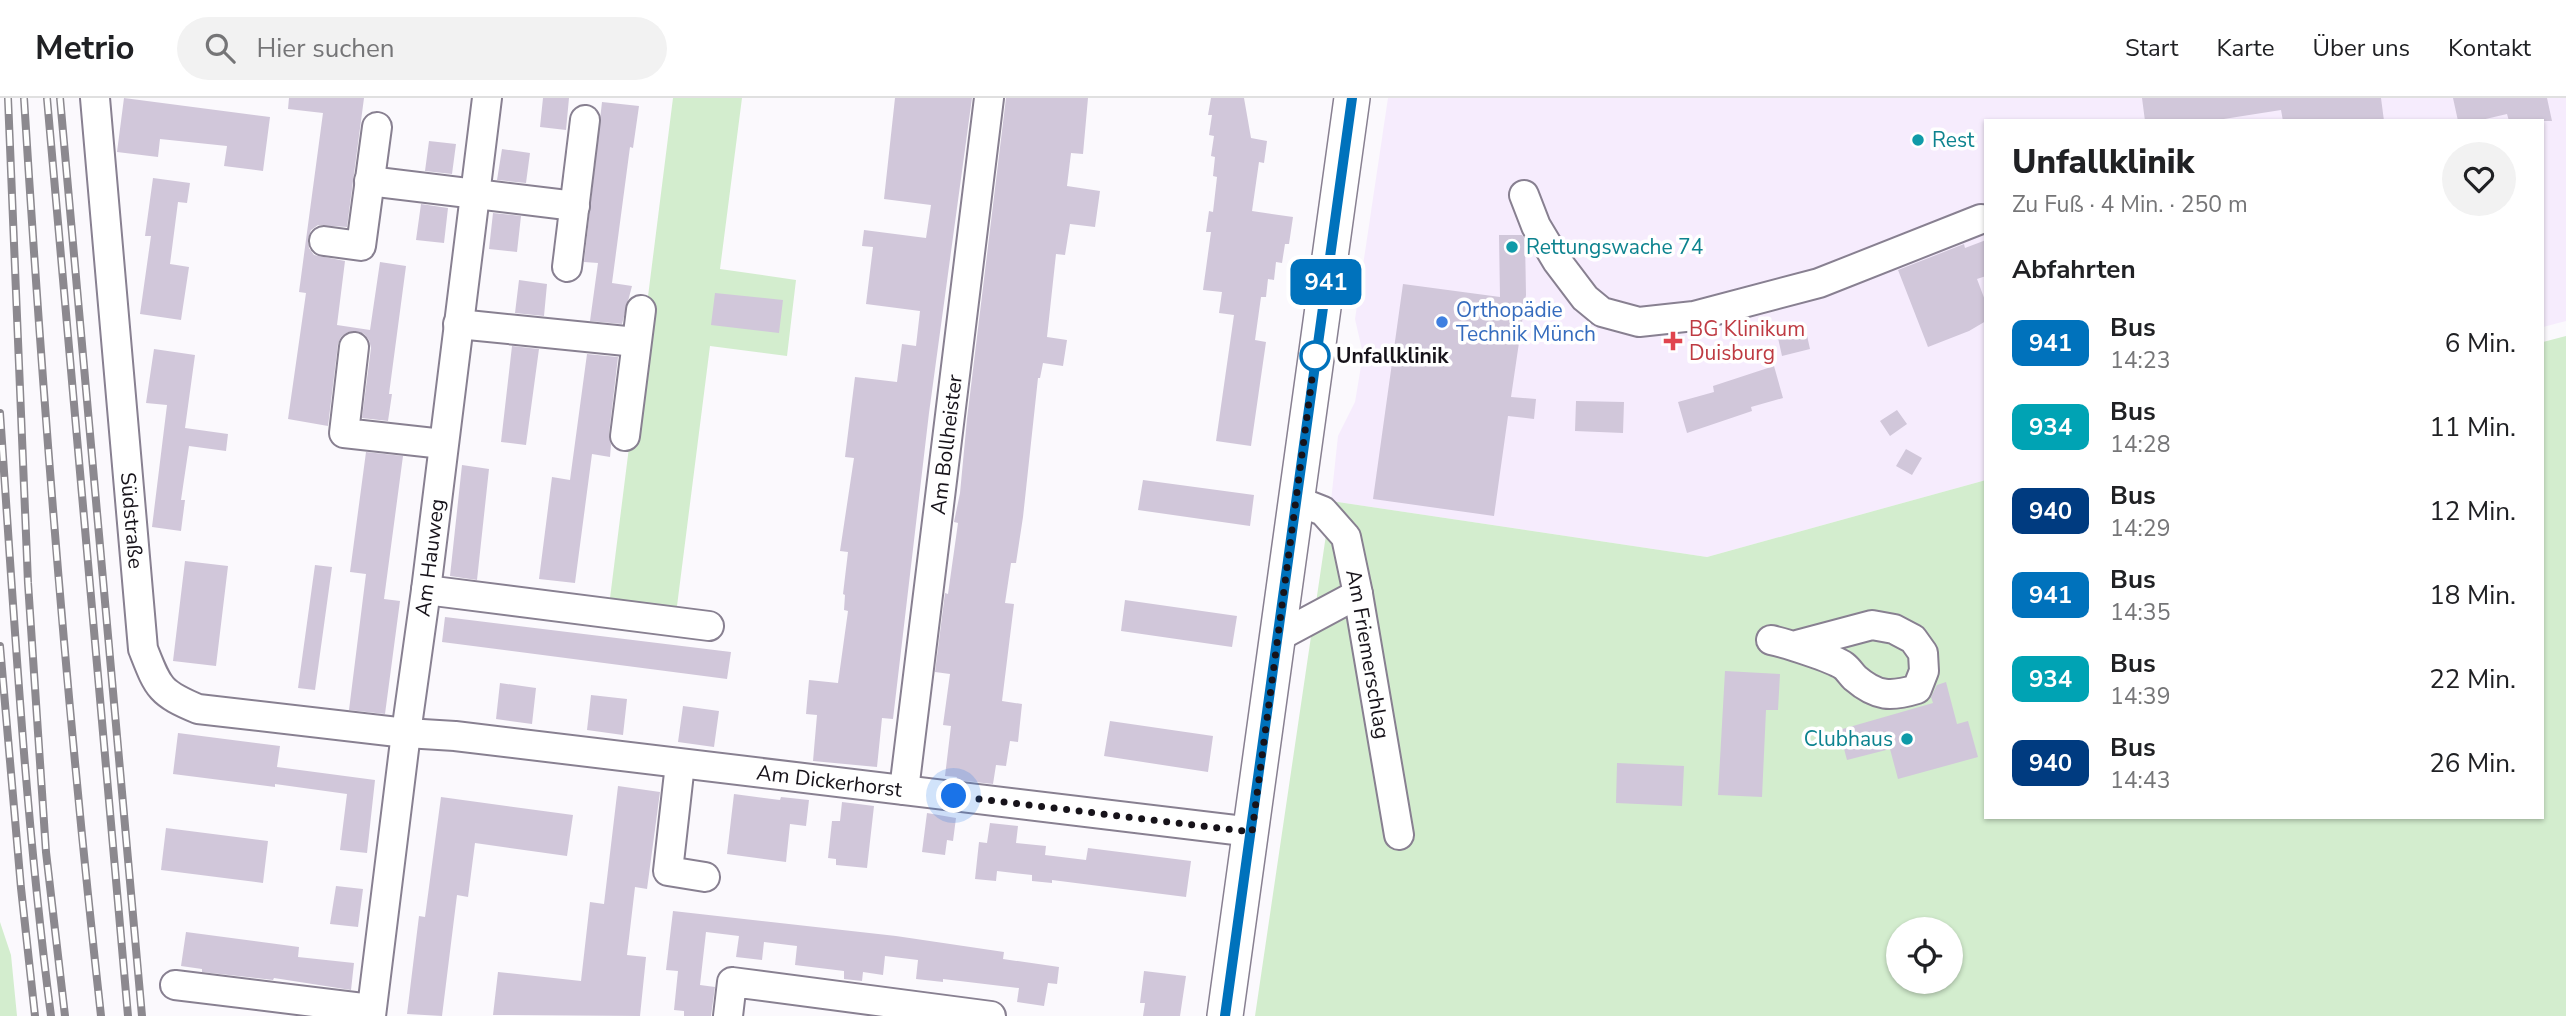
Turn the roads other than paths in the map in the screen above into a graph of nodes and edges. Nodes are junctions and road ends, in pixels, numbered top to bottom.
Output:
1 (94, 98) edge
2 (487, 98) edge
3 (989, 98) edge
4 (1352, 98) edge
5 (585, 120) dead end
6 (377, 127) dead end
7 (369, 181) junction
8 (474, 195) junction
9 (1524, 195) dead end
10 (575, 206) junction
11 (1980, 219) dead end
12 (324, 242) dead end
13 (567, 267) dead end
14 (641, 310) dead end
15 (458, 324) junction
16 (636, 342) junction
17 (354, 347) dead end
18 (625, 436) dead end
19 (443, 444) junction
20 (1295, 500) junction
21 (426, 590) junction
22 (1359, 594) junction
23 (709, 626) dead end
24 (1276, 638) junction
25 (405, 733) junction
26 (680, 764) junction
27 (904, 790) junction
28 (1252, 832) junction
29 (1399, 835) dead end
30 (705, 877) dead end
31 (175, 985) dead end
32 (882, 1008) edge
33 (371, 1013) edge
34 (728, 1016) edge
35 (991, 1016) edge
36 (1225, 1016) edge

1 - 25 street, Südstraße
2 - 8 street, Am Hauweg
3 - 27 street, Am Bollheister
4 - 20 main road
5 - 10 street
6 - 7 street
7 - 8 street
7 - 12 street
8 - 10 street
8 - 15 street, Am Hauweg
9 - 11 street
10 - 13 street
14 - 16 street
15 - 16 street
15 - 19 street, Am Hauweg
16 - 18 street
17 - 19 street
19 - 21 street, Am Hauweg
20 - 22 street, Am Friemerschlag
20 - 24 main road
21 - 23 street
21 - 25 street, Am Hauweg
22 - 24 street
22 - 29 street, Am Friemerschlag
24 - 28 main road
25 - 26 street, Am Dickerhorst
25 - 33 street, Am Hauweg
26 - 27 street, Am Dickerhorst
26 - 30 street
27 - 28 street, Am Dickerhorst
28 - 36 main road
31 - 33 street
32 - 34 street
32 - 35 street

